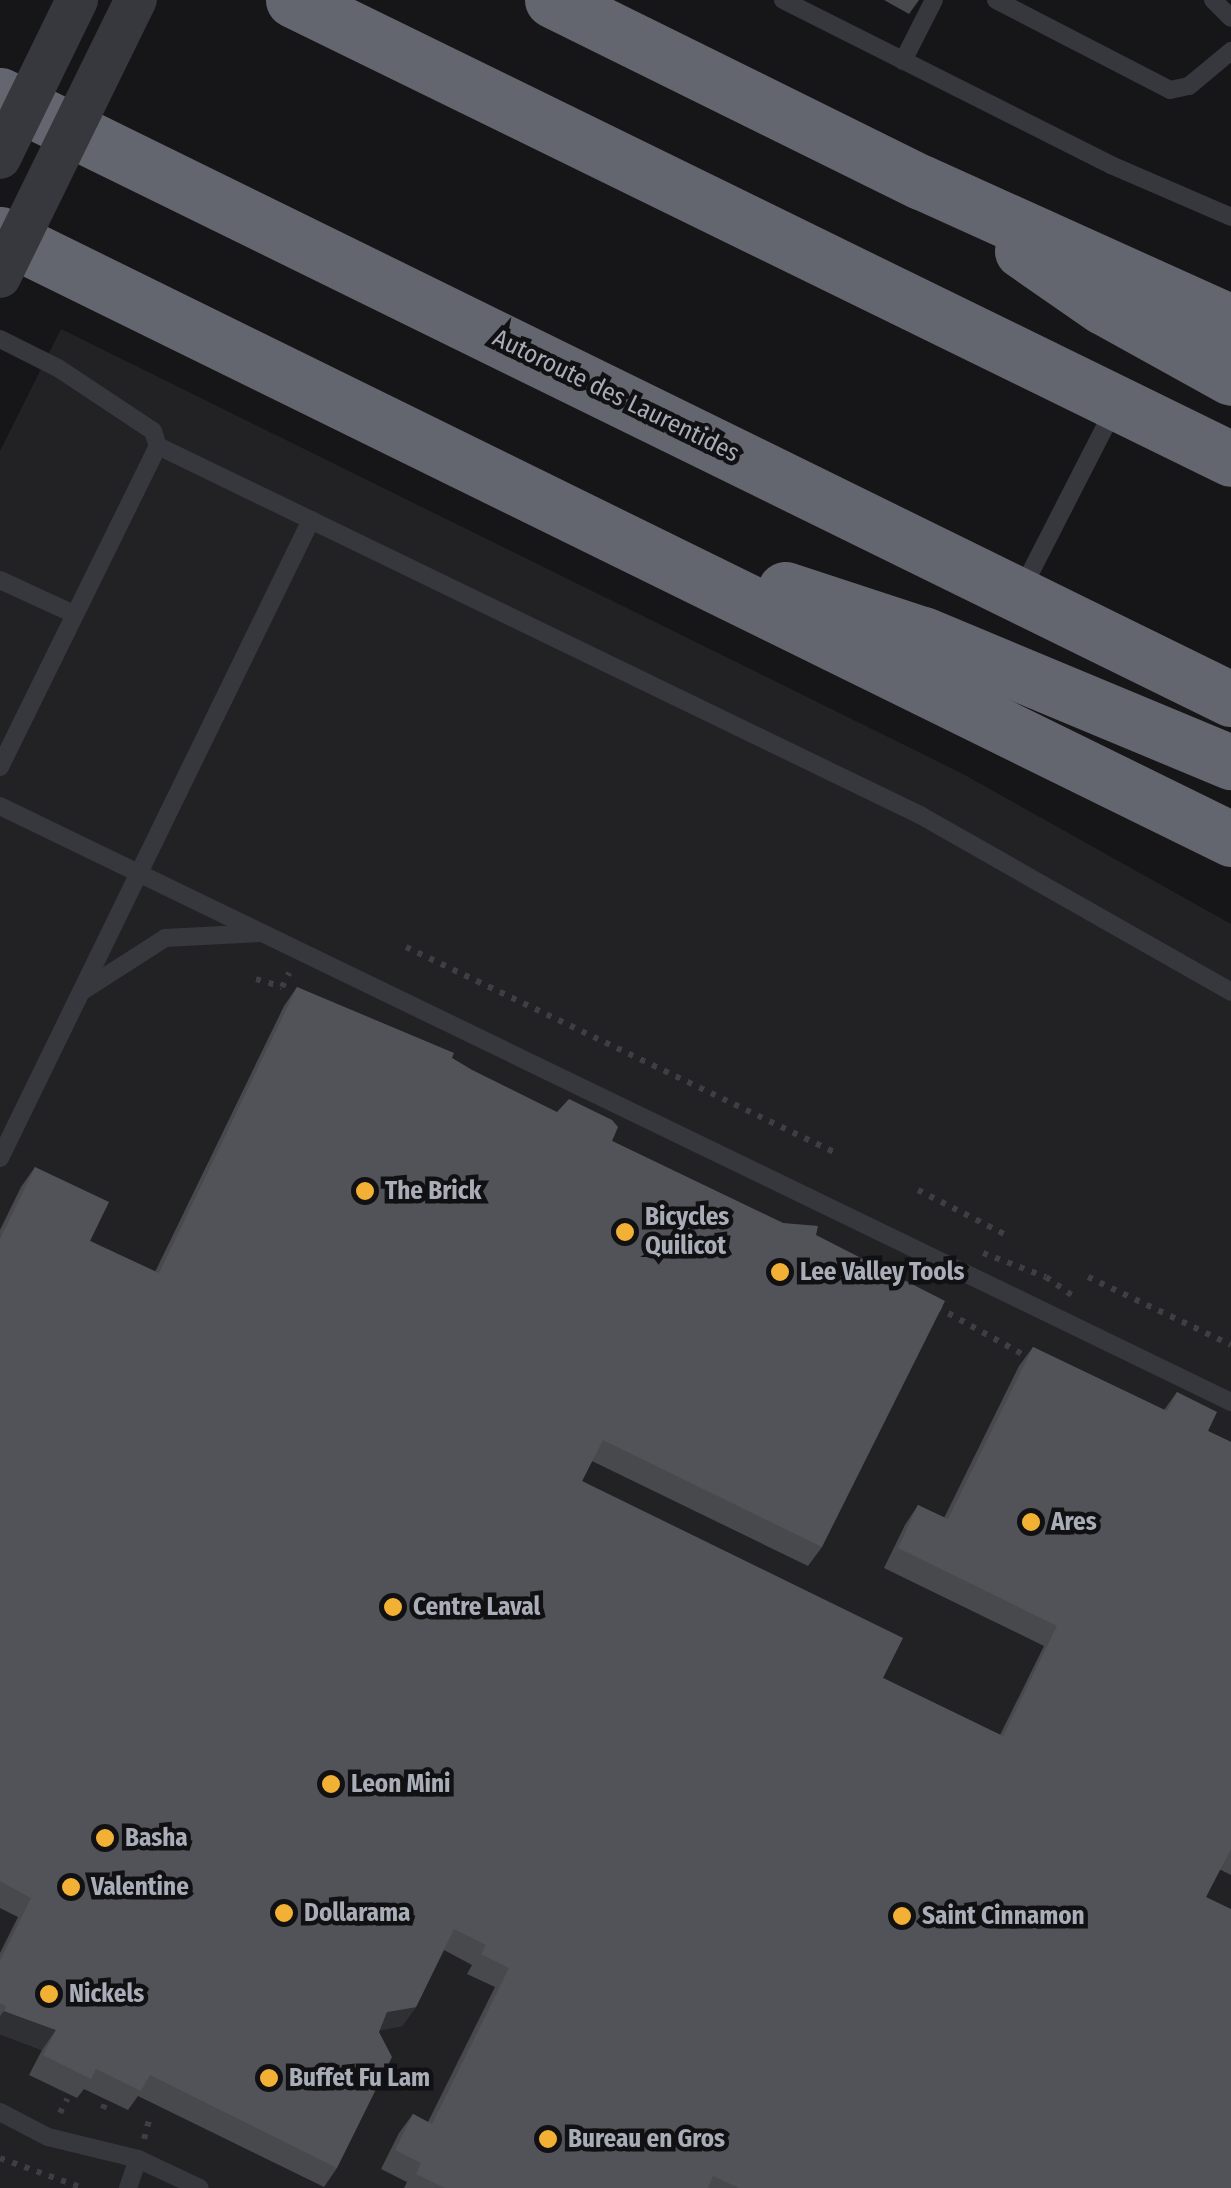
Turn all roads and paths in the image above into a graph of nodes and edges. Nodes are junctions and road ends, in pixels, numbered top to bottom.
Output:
1 (77, 0) edge
2 (136, 0) edge
3 (293, 0) edge
4 (552, 0) edge
5 (782, 0) edge
6 (934, 0) edge
7 (996, 0) edge
8 (1213, 0) edge
9 (1231, 18) edge
10 (1231, 51) edge
11 (903, 62) junction
12 (0, 94) edge
13 (0, 158) edge
14 (920, 182) junction
15 (1231, 217) edge
16 (0, 234) edge
17 (0, 277) edge
18 (1231, 322) edge
19 (0, 339) edge
20 (1231, 378) edge
21 (1117, 402) junction
22 (158, 446) junction
23 (1231, 459) edge
24 (311, 520) junction
25 (616, 535) junction
26 (0, 580) edge
27 (1019, 594) junction
28 (74, 614) junction
29 (1231, 699) edge
30 (1231, 762) edge
31 (0, 767) edge
32 (0, 806) edge
33 (1231, 839) edge
34 (139, 872) junction
35 (264, 932) junction
36 (406, 947) dead end
37 (256, 979) dead end
38 (282, 987) dead end
39 (1231, 992) edge
40 (80, 994) junction
41 (833, 1152) dead end
42 (0, 1158) edge
43 (918, 1190) dead end
44 (1004, 1234) dead end
45 (1088, 1276) dead end
46 (936, 1306) edge
47 (1231, 1345) edge
48 (1024, 1354) edge
49 (1231, 1402) edge
50 (114, 2082) edge
51 (103, 2109) dead end
52 (0, 2112) edge
53 (0, 2158) edge
54 (138, 2159) junction
55 (83, 2188) edge
56 (128, 2188) edge
57 (200, 2188) edge

1 - 13 street, bridge
2 - 17 street, bridge
3 - 21 highway
4 - 14 highway
5 - 11 lane
6 - 11 lane
7 - 10 lane
8 - 9 lane
11 - 15 lane
12 - 27 highway, Autoroute des Laurentides
14 - 18 highway
14 - 20 highway
16 - 25 highway
19 - 22 lane
21 - 23 highway
21 - 27 lane
22 - 24 lane
22 - 28 lane
24 - 34 lane
24 - 39 lane
25 - 30 highway
25 - 33 highway
26 - 28 lane
27 - 29 highway, Autoroute des Laurentides
28 - 31 lane
32 - 34 lane
34 - 35 lane
34 - 40 lane
35 - 40 lane
35 - 49 lane
36 - 41 path
37 - 38 path
40 - 42 lane
43 - 44 path
45 - 47 path
46 - 48 path
50 - 51 path
52 - 54 lane
53 - 55 path
54 - 56 lane
54 - 57 lane

